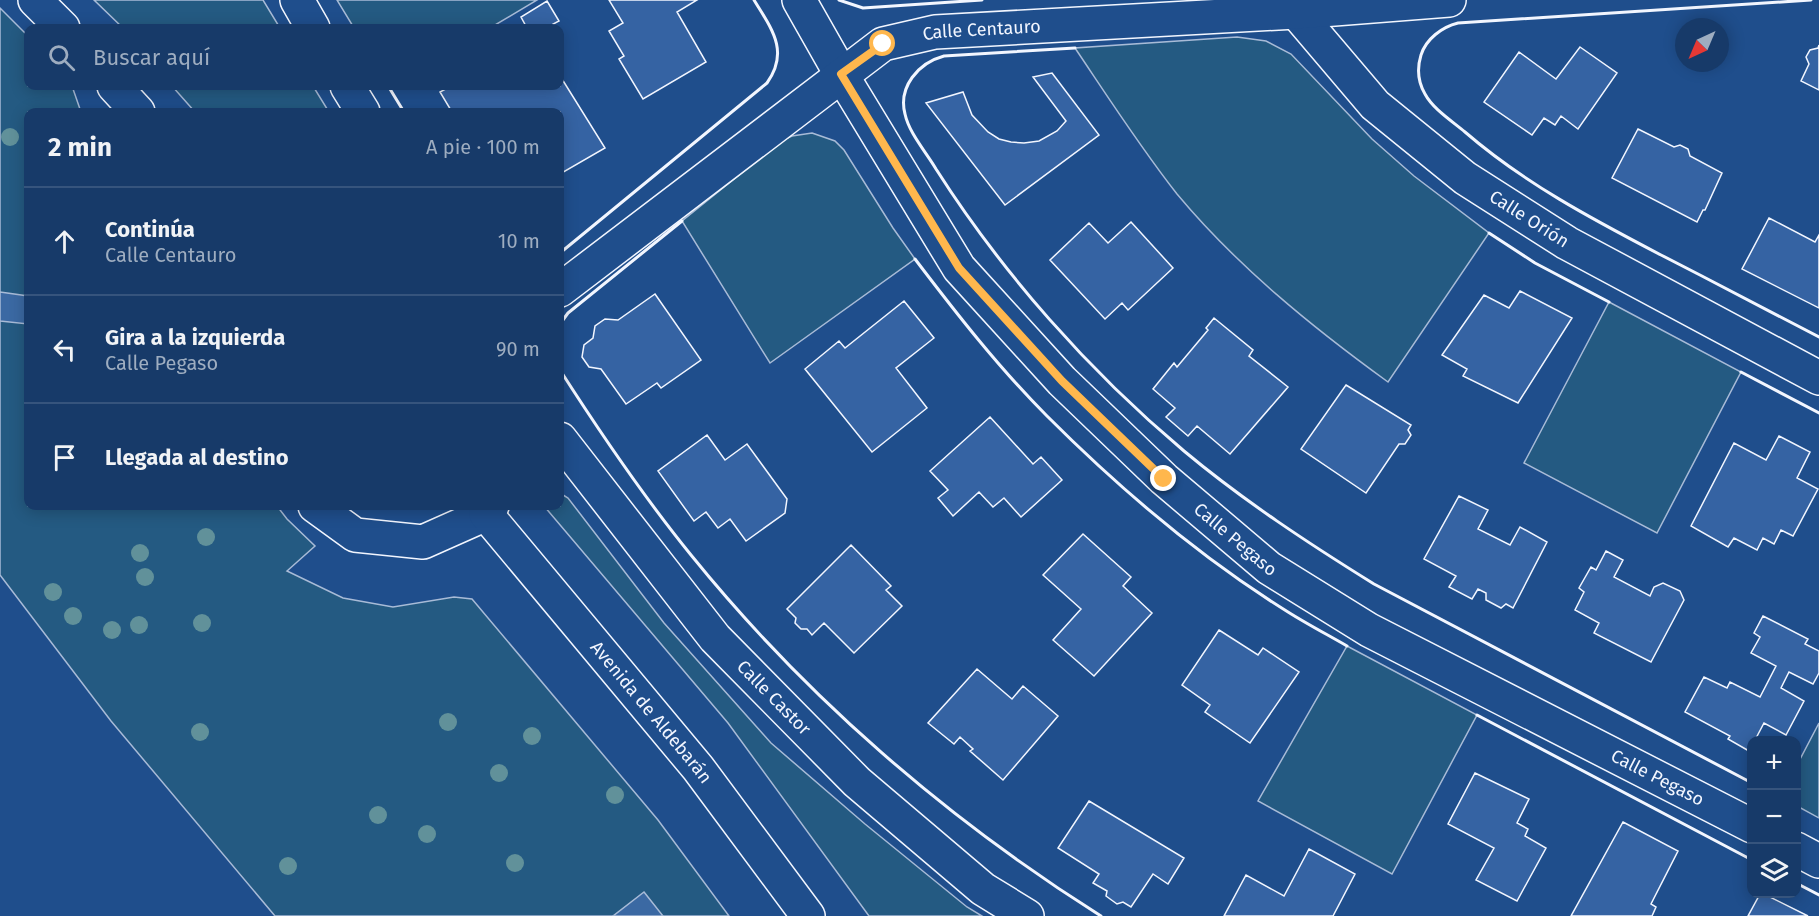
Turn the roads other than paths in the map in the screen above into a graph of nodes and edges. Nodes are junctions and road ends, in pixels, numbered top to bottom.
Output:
1 (35, 0) edge
2 (297, 0) edge
3 (799, 0) edge
4 (1449, 0) edge
5 (1292, 6) edge
6 (59, 24) edge
7 (312, 24) edge
8 (841, 74) junction
9 (118, 90) edge
10 (349, 90) edge
11 (134, 108) edge
12 (361, 108) edge
13 (564, 287) edge
14 (1819, 378) edge
15 (564, 444) edge
16 (321, 510) edge
17 (489, 510) edge
18 (1747, 823) edge
19 (1801, 851) edge
20 (1819, 861) edge
21 (808, 916) edge
22 (1027, 916) edge

1 - 6 street
2 - 7 street
3 - 8 street, Calle Pegaso
4 - 5 street, Calle Centauro
5 - 8 street, Calle Centauro
5 - 14 street, Calle Orión
8 - 13 street, Calle Centauro
8 - 18 street, Calle Pegaso
9 - 11 street
10 - 12 street
15 - 22 street, Calle Castor
16 - 17 street
17 - 21 street, Avenida de Aldebarán
19 - 20 street

